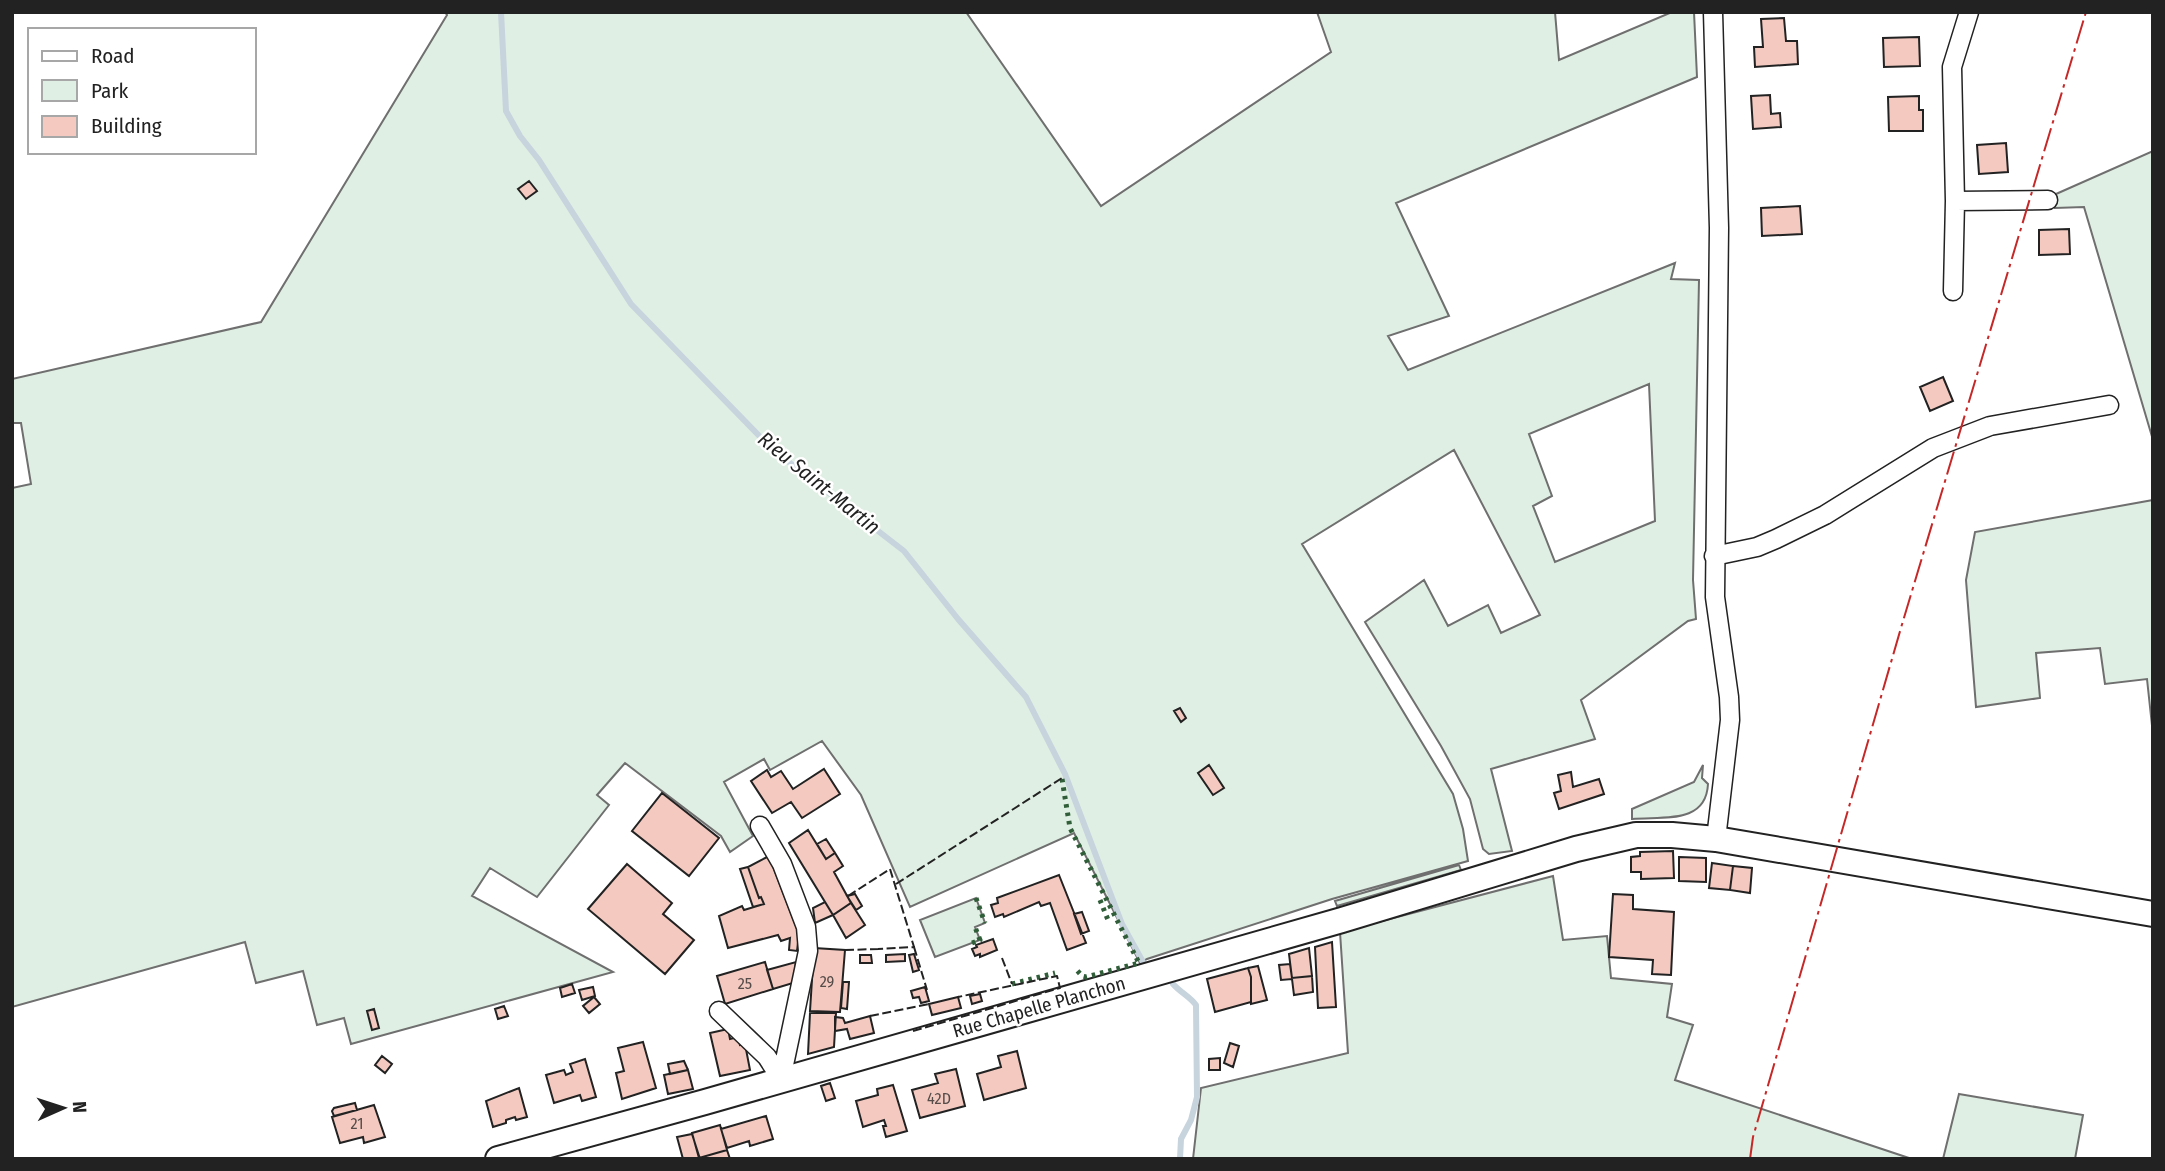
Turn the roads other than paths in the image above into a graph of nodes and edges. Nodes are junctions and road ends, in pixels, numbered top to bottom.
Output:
1 (1713, 12) edge
2 (1969, 12) edge
3 (2048, 200) dead end
4 (1955, 201) junction
5 (1953, 291) dead end
6 (2109, 405) dead end
7 (1714, 555) junction
8 (760, 826) dead end
9 (1716, 839) junction
10 (2153, 914) edge
11 (719, 1011) dead end
12 (782, 1079) junction
13 (498, 1159) edge

1 - 7 street
2 - 4 street
3 - 4 street
4 - 5 street
6 - 7 street
7 - 9 street
8 - 12 street
9 - 10 street, Rue Chapelle Planchon
9 - 12 street, Rue Chapelle Planchon
11 - 12 street
12 - 13 street, Rue Chapelle Planchon

